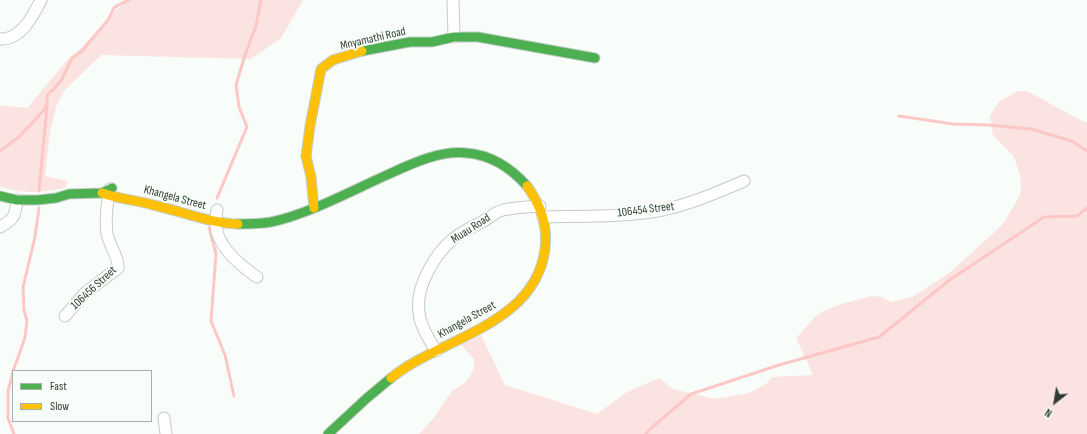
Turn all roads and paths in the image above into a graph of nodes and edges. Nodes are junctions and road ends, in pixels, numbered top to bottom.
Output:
1 (41, 0) edge
2 (453, 0) edge
3 (454, 37) junction
4 (0, 39) edge
5 (595, 58) dead end
6 (744, 181) dead end
7 (110, 191) junction
8 (0, 196) edge
9 (17, 200) junction
10 (540, 206) junction
11 (314, 208) junction
12 (216, 213) junction
13 (243, 215) dead end
14 (290, 216) junction
15 (544, 217) junction
16 (0, 227) edge
17 (257, 277) dead end
18 (65, 316) dead end
19 (436, 350) junction
20 (164, 418) dead end
21 (166, 434) edge
22 (328, 434) edge

1 - 4 street
2 - 3 street
3 - 5 street, Mnyamathi Road
3 - 11 street, Mnyamathi Road
6 - 15 street, 106454 Street
7 - 9 street, Khangela Street
7 - 12 street, Khangela Street
7 - 18 street, 106456 Street
8 - 9 street, Khangela Street
9 - 16 street
10 - 11 street, Khangela Street
10 - 15 street, Khangela Street
10 - 19 street, Muau Road
11 - 14 street, Khangela Street
12 - 14 street, Khangela Street
12 - 17 street
13 - 14 street, Khangela Street
15 - 19 street, Khangela Street
19 - 22 street, Khangela Street
20 - 21 street

